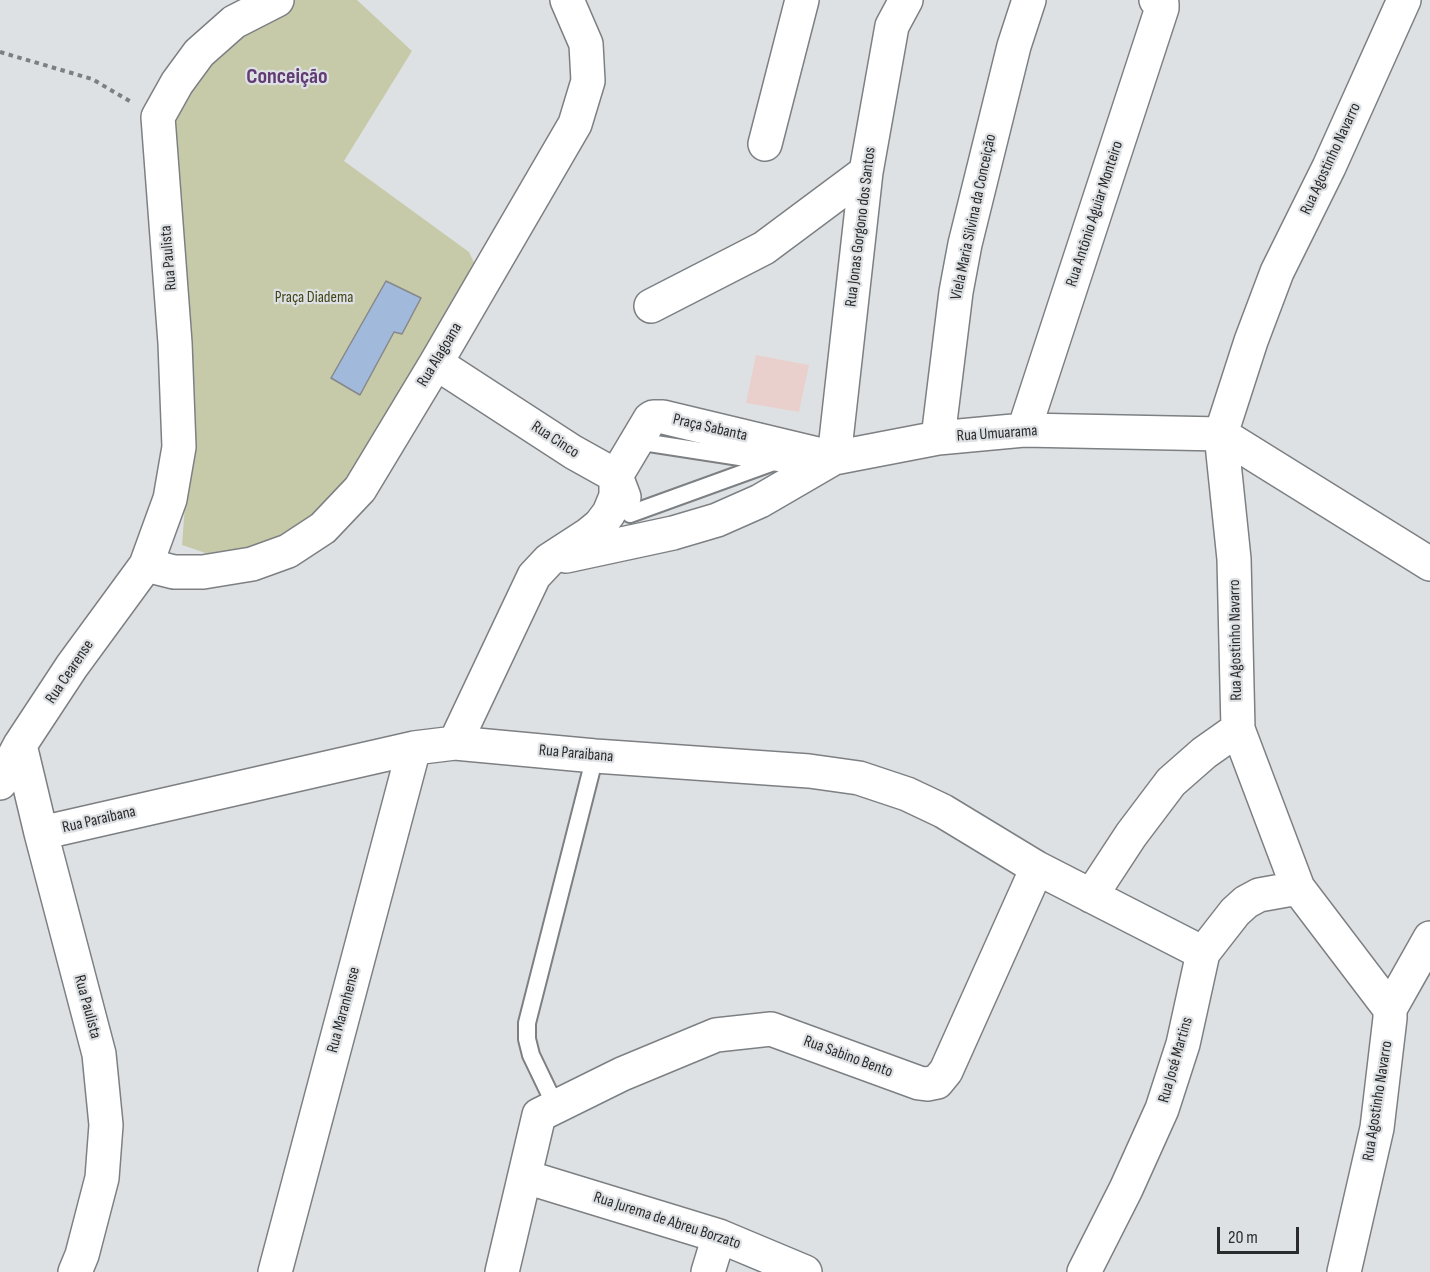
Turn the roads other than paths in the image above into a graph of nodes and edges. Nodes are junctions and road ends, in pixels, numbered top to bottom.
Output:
1 (277, 0) edge
2 (567, 0) edge
3 (802, 0) edge
4 (906, 0) edge
5 (1029, 0) edge
6 (1156, 0) edge
7 (1404, 0) edge
8 (765, 144) dead end
9 (866, 172) junction
10 (651, 306) dead end
11 (436, 363) junction
12 (1024, 430) junction
13 (1221, 434) junction
14 (939, 438) junction
15 (636, 441) junction
16 (772, 462) junction
17 (825, 463) junction
18 (616, 476) junction
19 (638, 527) junction
20 (549, 560) junction
21 (1430, 564) edge
22 (146, 565) junction
23 (1238, 729) junction
24 (455, 743) junction
25 (20, 745) junction
26 (414, 748) junction
27 (595, 756) junction
28 (0, 783) edge
29 (41, 833) junction
30 (1037, 868) junction
31 (1298, 888) junction
32 (1091, 896) junction
33 (1430, 938) edge
34 (1203, 953) junction
35 (1390, 1009) junction
36 (548, 1111) junction
37 (526, 1177) junction
38 (719, 1236) junction
39 (75, 1272) edge
40 (275, 1272) edge
41 (502, 1272) edge
42 (708, 1272) edge
43 (806, 1272) edge
44 (1084, 1272) edge
45 (1344, 1272) edge

1 - 22 street, Rua Paulista
2 - 11 street, Rua Alagoana
3 - 8 street
4 - 9 street, Rua Jonas Gorgono dos Santos
5 - 14 street, Viela Maria Silvina da Conceição
6 - 12 street, Rua Antônio Aguiar Monteiro
7 - 13 street, Rua Agostinho Navarro
9 - 10 street
9 - 17 street, Rua Jonas Gorgono dos Santos
11 - 18 street, Rua Cinco
11 - 22 street, Rua Alagoana
12 - 13 street, Rua Umuarama
12 - 14 street, Rua Umuarama
13 - 21 street
13 - 23 street, Rua Agostinho Navarro
14 - 17 street, Rua Umuarama
15 - 16 lane
15 - 17 street, Praça Sabanta
15 - 18 street, Praça Sabanta
16 - 17 lane
16 - 19 lane
17 - 19 street, Rua Umuarama
18 - 19 street
18 - 20 street
19 - 20 street, Rua Umuarama
20 - 24 street
22 - 25 street, Rua Cearense
23 - 31 street, Rua Agostinho Navarro
23 - 32 street
24 - 26 street, Rua Paraibana
24 - 27 street, Rua Paraibana
25 - 28 street, Rua Cearense
25 - 29 street, Rua Paulista
26 - 29 street, Rua Paraibana
26 - 40 street, Rua Maranhense
27 - 30 street, Rua Paraibana
27 - 36 lane
29 - 39 street, Rua Paulista
30 - 32 street, Rua Paraibana
30 - 36 street, Rua Sabino Bento
31 - 34 street, Rua José Martins
31 - 35 street, Rua Agostinho Navarro
32 - 34 street, Rua Paraibana
33 - 35 street
34 - 44 street, Rua José Martins
35 - 45 street, Rua Agostinho Navarro
36 - 37 street
37 - 38 street, Rua Jurema de Abreu Borzato
37 - 41 street
38 - 42 street
38 - 43 street, Rua Jurema de Abreu Borzato

